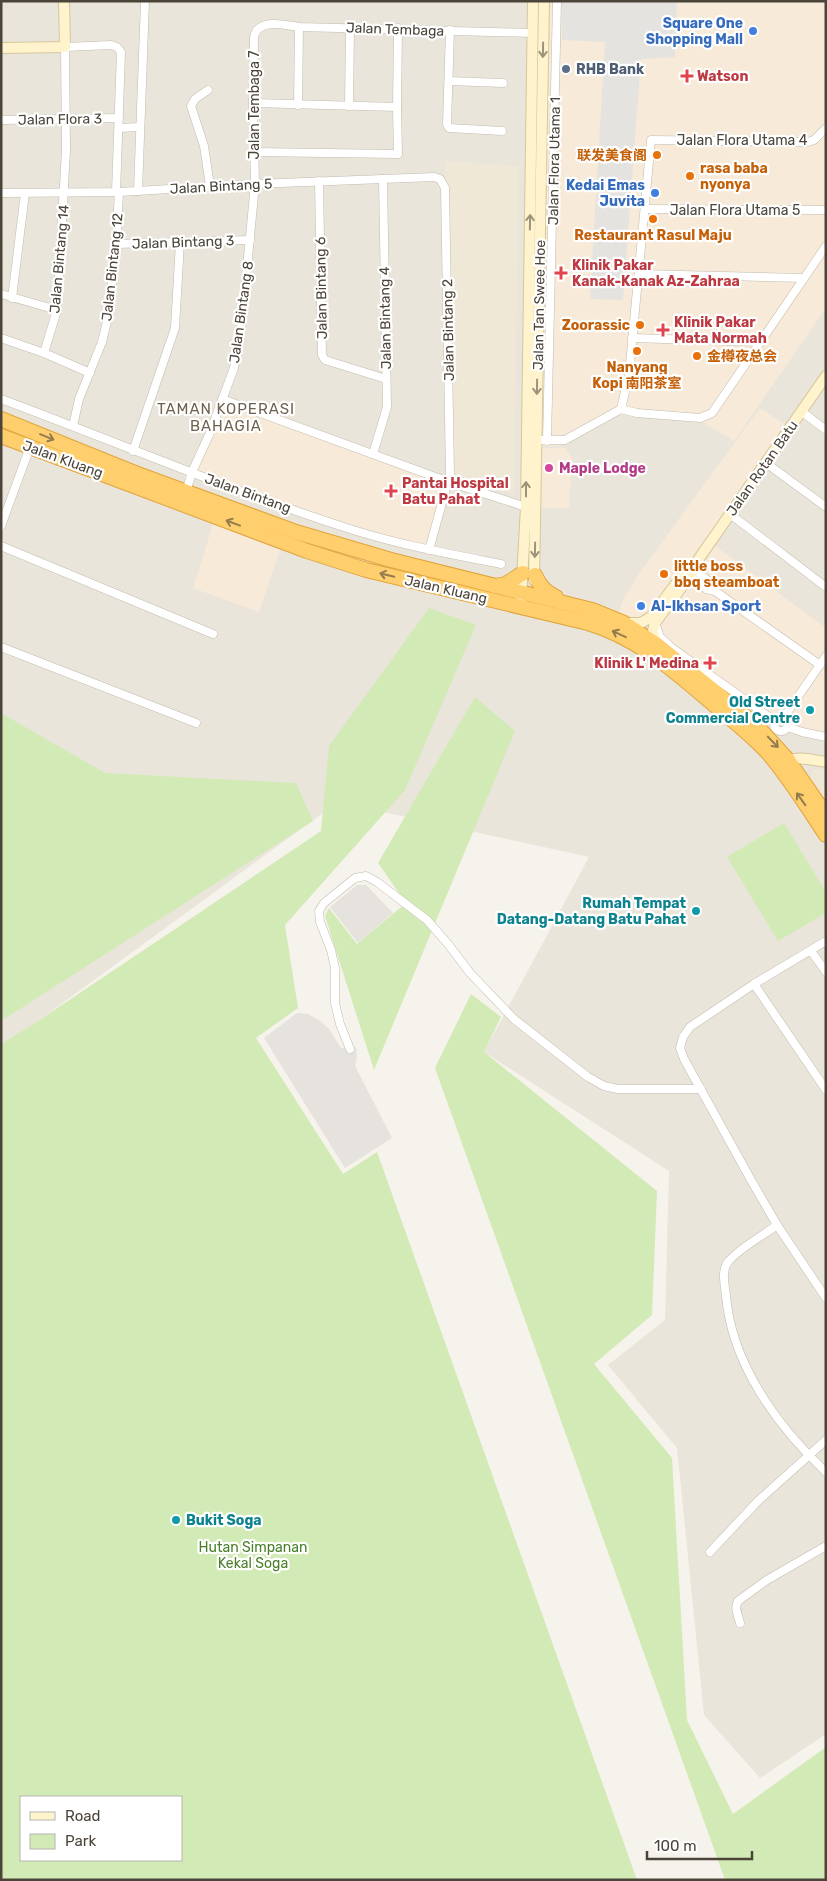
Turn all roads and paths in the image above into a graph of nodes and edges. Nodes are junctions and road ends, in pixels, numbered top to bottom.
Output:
1 (64, 1) edge
2 (145, 1) edge
3 (534, 1) edge
4 (544, 1) edge
5 (557, 1) edge
6 (258, 27) joint
7 (299, 27) junction
8 (350, 27) junction
9 (398, 28) junction
10 (450, 30) junction
11 (534, 33) junction
12 (65, 47) junction
13 (1, 48) edge
14 (449, 81) junction
15 (503, 83) dead end
16 (208, 90) dead end
17 (253, 103) junction
18 (298, 105) junction
19 (349, 106) junction
20 (397, 107) junction
21 (119, 118) junction
22 (65, 119) junction
23 (1, 120) edge
24 (140, 127) junction
25 (119, 128) junction
26 (826, 128) edge
27 (502, 131) dead end
28 (254, 152) junction
29 (383, 179) junction
30 (440, 179) joint
31 (319, 181) junction
32 (256, 184) junction
33 (210, 186) junction
34 (138, 191) junction
35 (24, 192) junction
36 (64, 192) junction
37 (118, 192) junction
38 (1, 193) edge
39 (645, 209) junction
40 (826, 210) edge
41 (250, 240) junction
42 (180, 242) junction
43 (116, 244) junction
44 (826, 246) edge
45 (639, 274) junction
46 (804, 278) junction
47 (1, 294) edge
48 (12, 298) junction
49 (56, 310) junction
50 (1, 338) edge
51 (632, 338) junction
52 (760, 342) junction
53 (44, 354) junction
54 (90, 373) junction
55 (826, 376) edge
56 (386, 379) junction
57 (1, 398) edge
58 (222, 399) junction
59 (621, 409) junction
60 (801, 412) junction
61 (1, 419) edge
62 (73, 426) junction
63 (826, 430) edge
64 (1, 436) edge
65 (537, 440) junction
66 (548, 441) junction
67 (30, 447) junction
68 (133, 450) junction
69 (373, 454) junction
70 (766, 462) junction
71 (192, 472) junction
72 (449, 482) junction
73 (186, 492) junction
74 (526, 507) junction
75 (826, 507) edge
76 (730, 514) junction
77 (1, 526) edge
78 (1, 546) edge
79 (429, 550) junction
80 (501, 564) dead end
81 (691, 569) junction
82 (529, 574) junction
83 (491, 586) junction
84 (826, 587) edge
85 (526, 601) junction
86 (566, 603) junction
87 (624, 623) junction
88 (656, 624) junction
89 (213, 634) dead end
90 (656, 644) junction
91 (1, 647) edge
92 (826, 656) edge
93 (820, 665) junction
94 (784, 717) junction
95 (775, 721) junction
96 (196, 723) dead end
97 (788, 727) junction
98 (826, 737) edge
99 (826, 762) edge
100 (784, 764) junction
101 (826, 815) edge
102 (826, 835) edge
103 (826, 941) edge
104 (811, 951) junction
105 (826, 972) edge
106 (754, 984) junction
107 (350, 1048) dead end
108 (701, 1089) junction
109 (826, 1090) edge
110 (777, 1225) junction
111 (826, 1298) edge
112 (826, 1440) edge
113 (808, 1455) junction
114 (826, 1472) edge
115 (826, 1546) edge
116 (710, 1552) dead end
117 (740, 1623) dead end

1 - 12 main road
2 - 24 street
3 - 11 main road, Jalan Tan Swee Hoe
4 -> 65 main road, Jalan Tan Swee Hoe
5 - 66 street, Jalan Flora Utama 1
6 - 7 street, Jalan Tembaga
6 - 17 street, Jalan Tembaga 7
7 - 8 street, Jalan Tembaga
7 - 18 street
8 - 9 street, Jalan Tembaga
8 - 19 street
9 - 10 street, Jalan Tembaga
9 - 20 street
10 - 11 street, Jalan Tembaga
10 - 14 street
74 -> 11 main road, Jalan Tan Swee Hoe
12 - 13 main road
12 - 21 street, Jalan Bintang 12
12 - 22 street, Jalan Bintang 14
14 - 15 street
14 - 27 street
16 - 33 street
17 - 18 street
17 - 28 street, Jalan Tembaga 7
18 - 19 street
19 - 20 street
20 - 28 street
21 - 22 street, Jalan Flora 3
21 - 25 street, Jalan Bintang 12
22 - 23 street, Jalan Flora 3
22 - 36 street, Jalan Bintang 14
24 - 25 street
24 - 34 street
25 - 37 street, Jalan Bintang 12
26 - 39 street, Jalan Flora Utama 4
28 - 32 street, Jalan Tembaga 7
29 - 30 street, Jalan Bintang 5
29 - 31 street, Jalan Bintang 5
29 - 56 street, Jalan Bintang 4
30 - 72 street, Jalan Bintang 2
31 - 32 street, Jalan Bintang 5
31 - 56 street, Jalan Bintang 6
32 - 33 street, Jalan Bintang 5
32 - 41 street, Jalan Bintang 8
33 - 34 street, Jalan Bintang 5
34 - 37 street, Jalan Bintang 5
35 - 36 street, Jalan Bintang 5
35 - 38 street, Jalan Bintang 5
35 - 48 street
36 - 37 street, Jalan Bintang 5
36 - 49 street, Jalan Bintang 14
37 - 43 street, Jalan Bintang 12
39 - 40 street, Jalan Flora Utama 5
39 - 45 street
41 - 42 street, Jalan Bintang 3
41 - 58 street, Jalan Bintang 8
42 - 43 street, Jalan Bintang 3
42 - 68 street
43 - 54 street, Jalan Bintang 12
44 - 46 street
45 - 46 street
45 - 51 street
46 - 52 street
47 - 48 street
48 - 49 street
49 - 53 street, Jalan Bintang 14
50 - 53 street
51 - 52 street
51 - 59 street
52 - 59 street
53 - 54 street
54 - 62 street, Jalan Bintang 12
55 - 60 main road, Jalan Rotan Batu
56 - 69 street, Jalan Bintang 4
57 - 62 street, Jalan Bintang
58 - 69 street
58 - 71 street, Jalan Bintang 8
59 - 66 street
60 - 63 street
60 - 70 main road, Jalan Rotan Batu
61 -> 73 highway, Jalan Kluang
62 - 68 street, Jalan Bintang
64 - 67 highway, Jalan Kluang
65 - 66 street
65 -> 82 main road, Jalan Tan Swee Hoe
67 - 77 street
85 -> 67 highway, Jalan Kluang
68 - 71 street, Jalan Bintang
69 - 72 street
70 - 75 street
70 - 76 main road, Jalan Rotan Batu
71 - 73 street, Jalan Bintang 8
71 - 79 street, Jalan Bintang
72 - 74 street
72 - 79 street, Jalan Bintang 2
73 - 83 highway, Jalan Kluang
74 - 82 main road, Jalan Tan Swee Hoe
76 - 81 main road, Jalan Rotan Batu
76 - 84 street
78 - 89 street
79 - 80 street, Jalan Bintang
81 - 87 main road, Jalan Rotan Batu
81 - 88 main road, Jalan Rotan Batu
81 - 93 street
82 - 83 highway
82 - 85 main road, Jalan Tan Swee Hoe
82 - 86 highway
83 - 85 highway, Jalan Kluang
85 - 86 highway, Jalan Kluang
100 -> 85 highway, Jalan Kluang
86 - 87 highway, Jalan Kluang
87 - 90 highway, Jalan Kluang
88 - 90 main road
88 - 95 street
90 -> 100 highway, Jalan Kluang
91 - 96 street
92 - 93 street
93 - 94 street
94 - 95 street
94 - 97 street
95 - 97 street
97 - 98 street
99 - 100 main road
100 - 101 highway, Jalan Kluang
102 -> 100 highway, Jalan Kluang
103 - 104 street
104 - 105 street
104 - 106 street
106 - 108 street
106 - 109 street
107 - 108 street
108 - 110 street
110 - 111 street
110 - 113 street
112 - 113 street
113 - 114 street
113 - 116 street
115 - 117 street

